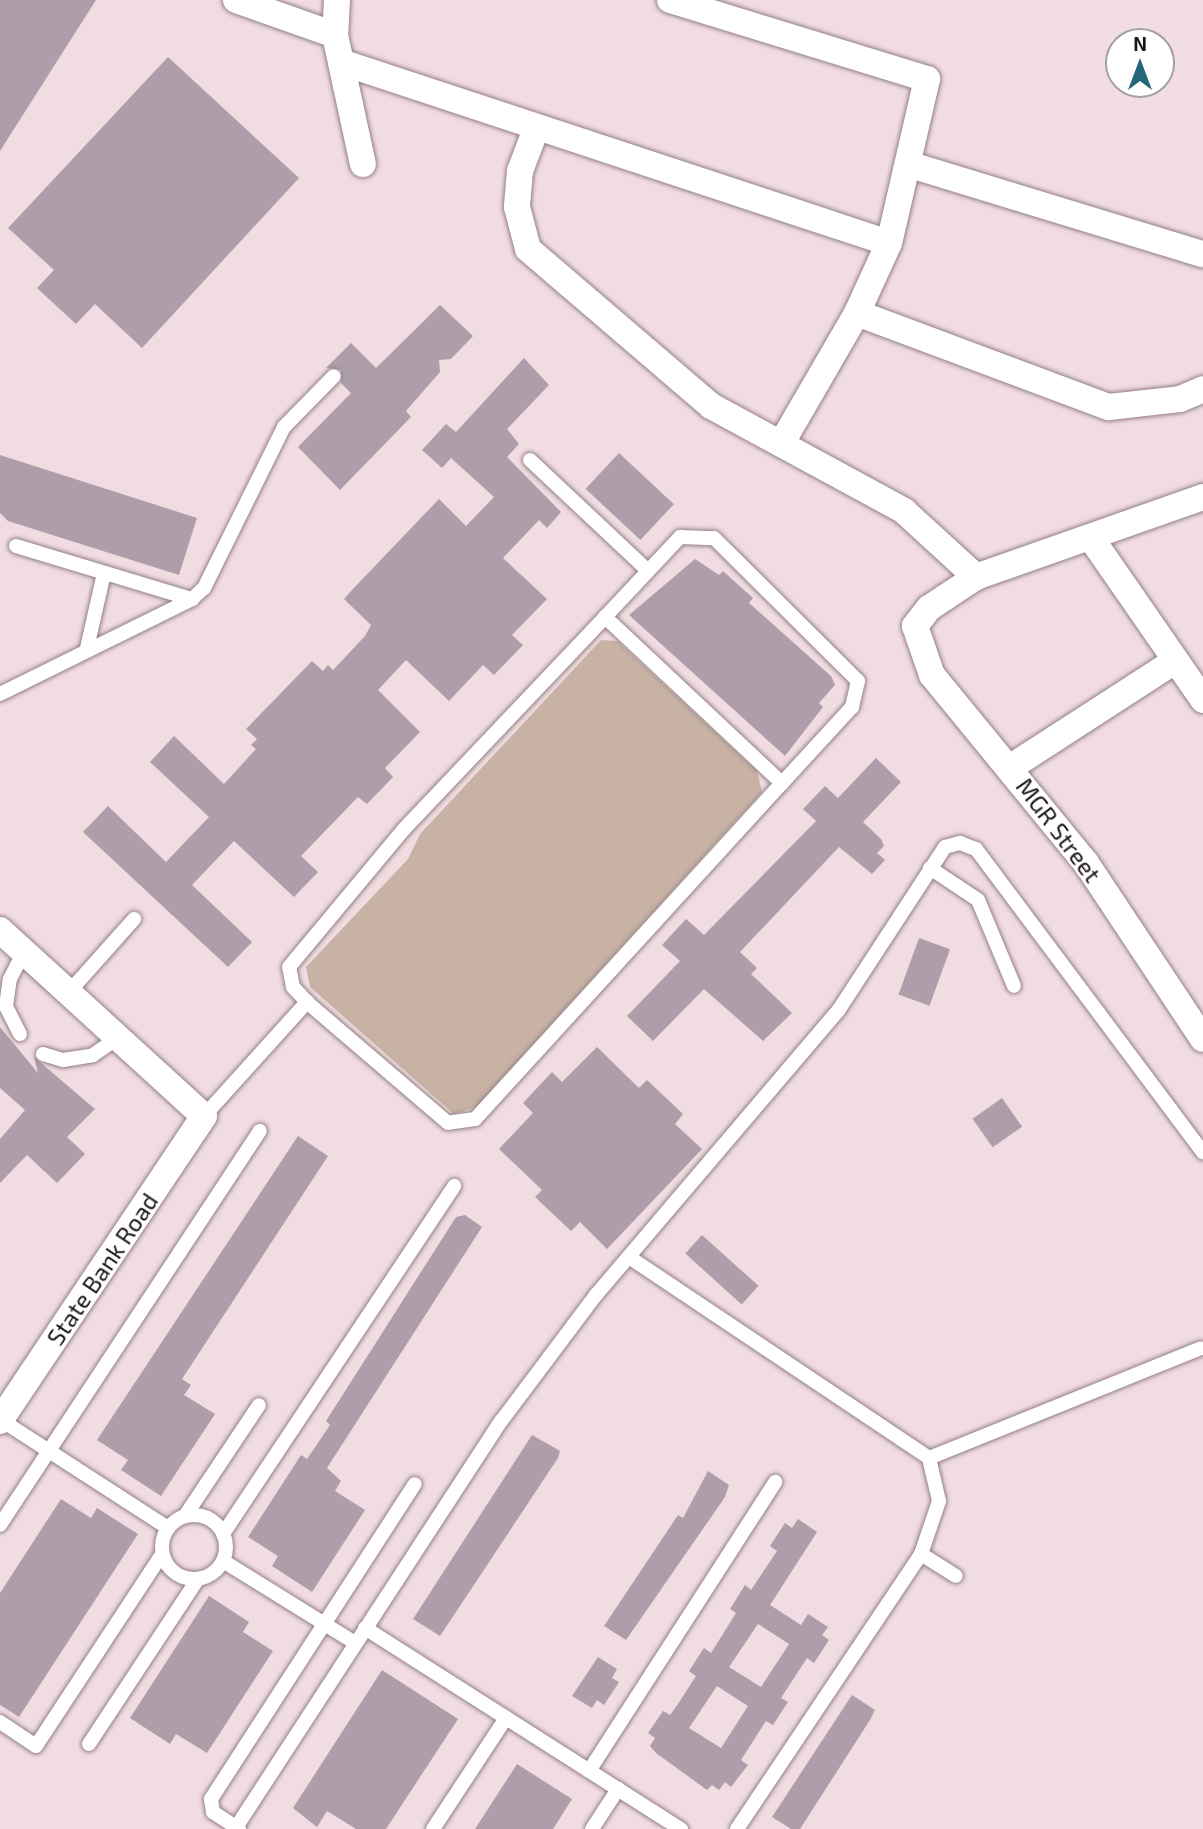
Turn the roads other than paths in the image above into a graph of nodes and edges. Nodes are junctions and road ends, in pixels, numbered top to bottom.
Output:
1 (236, 0) edge
2 (337, 0) edge
3 (670, 0) edge
4 (335, 35) junction
5 (341, 62) junction
6 (536, 129) junction
7 (363, 164) dead end
8 (911, 165) junction
9 (889, 243) junction
10 (1203, 254) edge
11 (857, 313) junction
12 (334, 376) dead end
13 (1203, 389) edge
14 (781, 444) junction
15 (530, 460) dead end
16 (1203, 497) edge
17 (1091, 538) junction
18 (16, 546) dead end
19 (647, 570) junction
20 (104, 573) junction
21 (976, 577) junction
22 (192, 600) junction
23 (605, 617) junction
24 (87, 648) junction
25 (1172, 662) junction
26 (0, 694) edge
27 (1203, 700) edge
28 (1011, 767) junction
29 (782, 783) junction
30 (930, 868) junction
31 (134, 919) dead end
32 (0, 930) edge
33 (24, 952) junction
34 (1014, 986) dead end
35 (69, 992) junction
36 (307, 1002) junction
37 (1199, 1023) edge
38 (20, 1034) dead end
39 (119, 1037) junction
40 (43, 1054) dead end
41 (204, 1116) junction
42 (260, 1131) dead end
43 (1203, 1152) edge
44 (454, 1186) dead end
45 (629, 1257) junction
46 (1201, 1348) dead end
47 (259, 1405) dead end
48 (1, 1420) edge
49 (49, 1450) junction
50 (929, 1458) junction
51 (775, 1482) dead end
52 (415, 1484) dead end
53 (185, 1516) junction
54 (0, 1525) edge
55 (168, 1528) junction
56 (223, 1534) junction
57 (162, 1554) junction
58 (921, 1554) junction
59 (223, 1561) junction
60 (956, 1576) dead end
61 (197, 1580) junction
62 (323, 1623) junction
63 (365, 1628) junction
64 (355, 1643) junction
65 (506, 1718) junction
66 (0, 1722) edge
67 (89, 1744) dead end
68 (589, 1771) junction
69 (618, 1789) junction
70 (237, 1828) edge
71 (433, 1829) edge
72 (592, 1829) edge
73 (681, 1829) edge
74 (737, 1829) edge

1 - 4 street
2 - 4 street
3 - 8 street
4 - 5 street
5 - 6 street
5 - 7 street
6 - 9 street
6 - 14 street
8 - 9 street
8 - 10 street
9 - 11 street
11 - 13 street
11 - 14 street
12 - 22 lane
14 - 21 street
15 - 19 lane
16 - 17 street
17 - 21 street
17 - 25 street
18 - 20 lane
19 - 23 lane
19 - 29 lane
20 - 22 lane
20 - 24 lane
21 - 28 street, MGR Street
22 - 24 lane
23 - 29 lane
23 - 36 lane
24 - 26 lane
25 - 27 street
25 - 28 street
28 - 37 street, MGR Street
29 - 36 lane
30 - 34 lane
30 - 43 lane
30 - 45 lane
31 - 35 lane
32 - 33 street
33 - 35 street
33 - 38 lane
35 - 39 street
36 - 41 lane
39 - 40 lane
39 - 41 street
41 - 48 street, State Bank Road
42 - 49 lane
44 - 56 lane
45 - 50 lane
45 - 63 lane
46 - 50 lane
47 - 53 lane
48 - 49 lane
49 - 54 lane
49 - 55 lane
50 - 58 lane
51 - 68 lane
52 - 62 lane
53 - 55 lane
53 - 56 lane
55 - 57 lane
56 - 59 lane
57 - 61 lane
57 - 66 lane
58 - 60 lane
58 - 74 lane
59 - 61 lane
59 - 62 lane
61 - 67 lane
62 - 64 lane
62 - 70 lane
63 - 64 lane
63 - 65 lane
64 - 70 lane
65 - 68 lane
65 - 71 lane
68 - 69 lane
69 - 72 lane
69 - 73 lane

